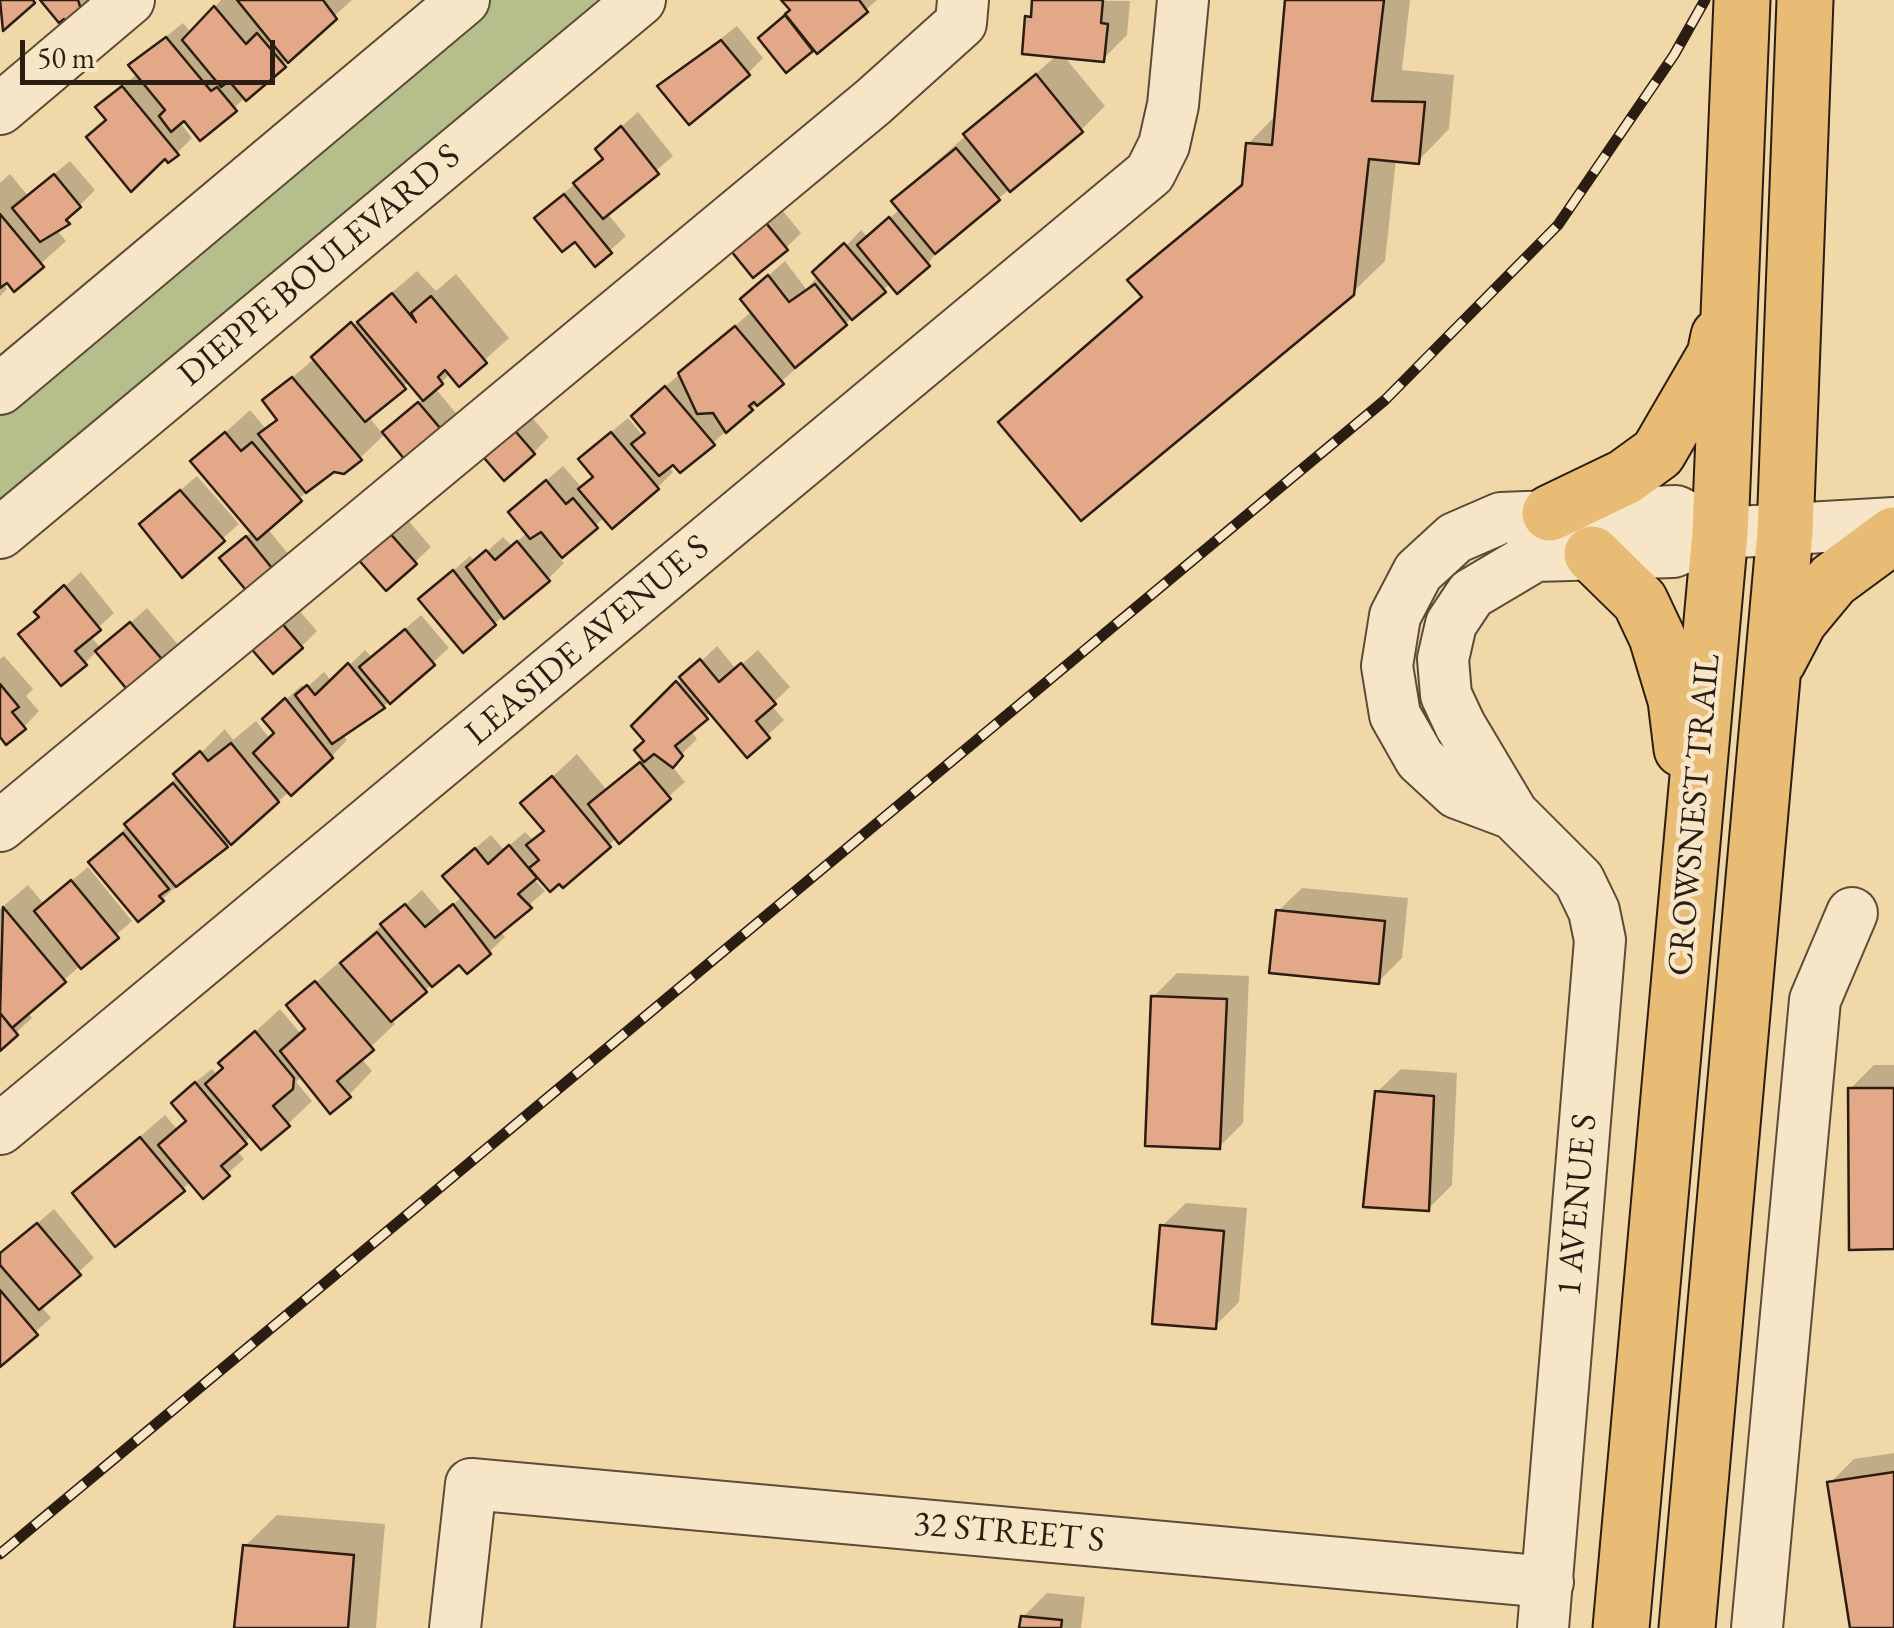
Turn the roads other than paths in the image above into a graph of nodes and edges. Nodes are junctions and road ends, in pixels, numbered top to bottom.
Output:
1 (129, 0) edge
2 (464, 0) edge
3 (640, 0) edge
4 (962, 0) edge
5 (1183, 0) edge
6 (1742, 0) edge
7 (1804, 0) edge
8 (0, 109) edge
9 (1732, 274) junction
10 (0, 389) edge
11 (1550, 513) junction
12 (1894, 522) edge
13 (0, 532) edge
14 (1785, 532) junction
15 (1720, 533) junction
16 (1894, 535) edge
17 (1592, 554) junction
18 (1772, 673) junction
19 (1512, 814) junction
20 (0, 826) edge
21 (1693, 841) junction
22 (1852, 913) dead end
23 (0, 1128) edge
24 (1545, 1605) edge
25 (455, 1628) edge
26 (1621, 1628) edge
27 (1687, 1628) edge
28 (1757, 1628) edge

1 - 8 street
2 - 10 street
3 - 13 street, DIEPPE BOULEVARD S
4 - 20 street
5 - 23 street, LEASIDE AVENUE S
6 - 9 highway, CROWSNEST TRAIL
7 - 14 highway, CROWSNEST TRAIL
9 - 11 highway
9 - 15 highway, CROWSNEST TRAIL
11 - 15 street, 1 AVENUE S
11 - 19 street, 1 AVENUE S
12 - 14 street
14 - 15 street
14 - 18 highway, CROWSNEST TRAIL
15 - 17 street, 1 AVENUE S
15 - 21 highway, CROWSNEST TRAIL
16 - 18 highway
17 - 19 street, 1 AVENUE S
17 - 21 highway
18 - 27 highway, CROWSNEST TRAIL
19 - 24 street, 1 AVENUE S
21 - 26 highway, CROWSNEST TRAIL
22 - 28 street
24 - 25 street, 32 STREET S

